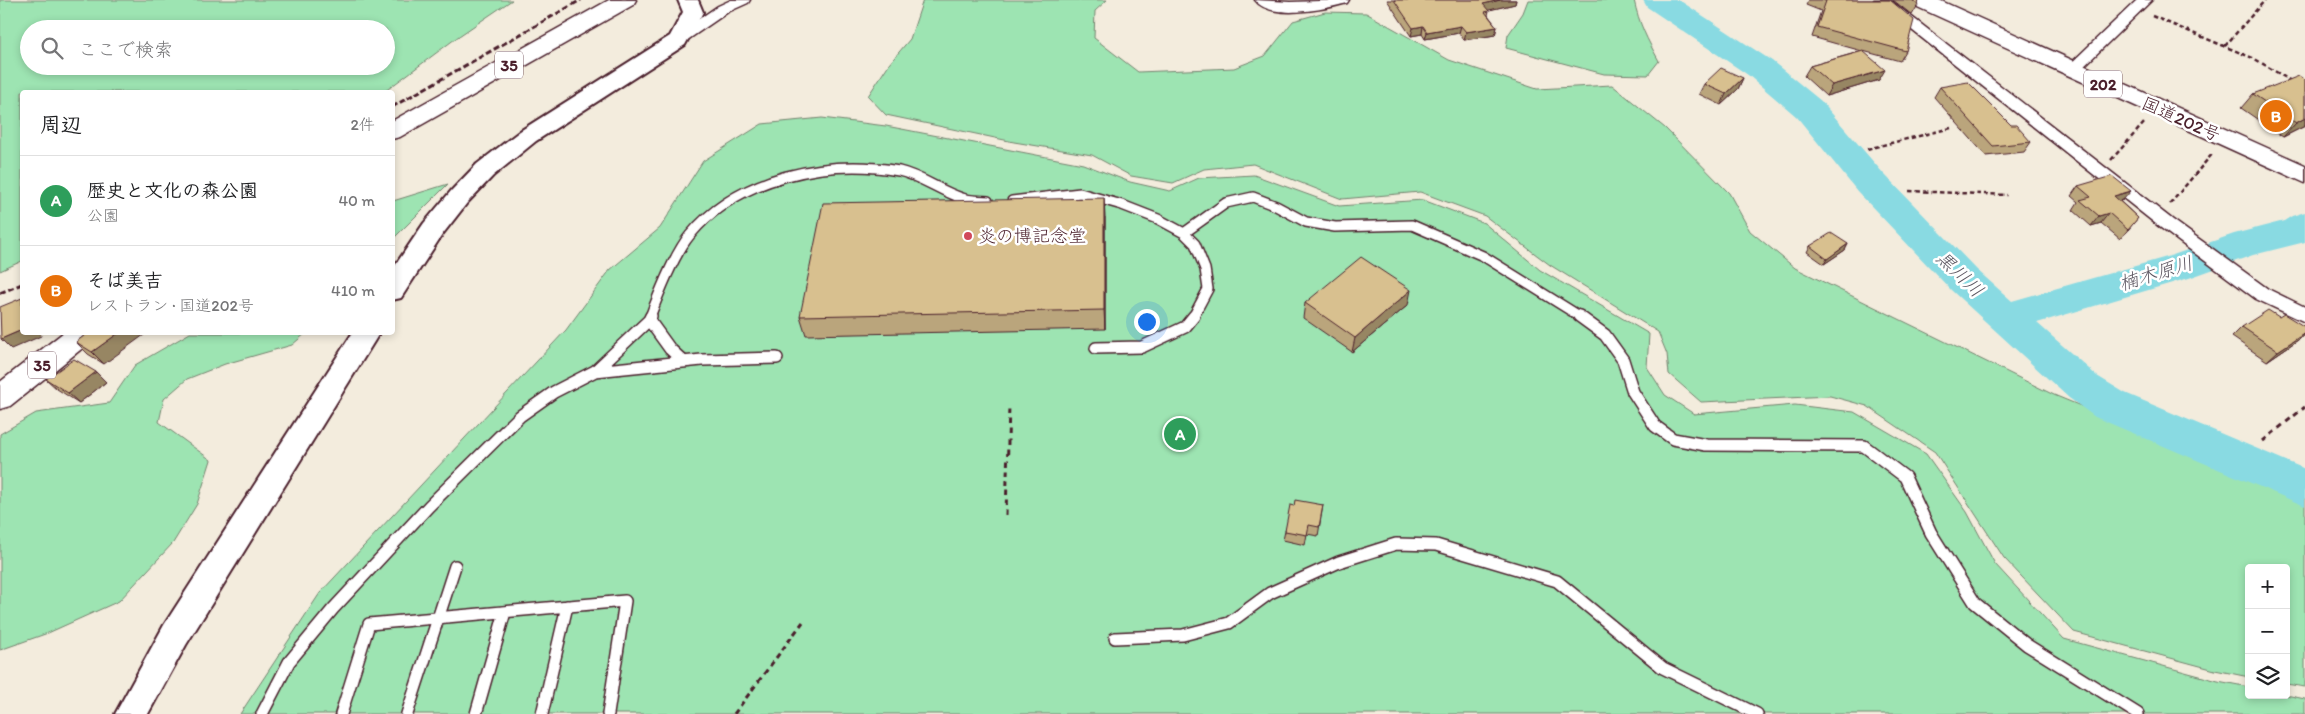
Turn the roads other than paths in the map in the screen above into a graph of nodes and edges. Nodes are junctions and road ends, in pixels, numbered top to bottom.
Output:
1 (625, 0) edge
2 (688, 0) edge
3 (743, 0) edge
4 (1262, 0) edge
5 (1342, 0) edge
6 (1880, 0) edge
7 (1920, 0) edge
8 (2145, 0) edge
9 (678, 40) junction
10 (2072, 70) junction
11 (395, 129) edge
12 (2295, 171) edge
13 (1184, 233) junction
14 (395, 286) edge
15 (2305, 316) edge
16 (650, 320) junction
17 (80, 335) edge
18 (365, 335) edge
19 (1096, 348) dead end
20 (777, 358) dead end
21 (684, 362) junction
22 (595, 371) junction
23 (0, 398) edge
24 (455, 566) dead end
25 (567, 606) junction
26 (505, 612) junction
27 (438, 617) junction
28 (1115, 638) dead end
29 (131, 714) edge
30 (262, 714) edge
31 (341, 714) edge
32 (407, 714) edge
33 (476, 714) edge
34 (542, 714) edge
35 (608, 714) edge
36 (1757, 714) edge
37 (2138, 714) edge

1 - 11 highway, 35
2 - 9 street
3 - 9 street
4 - 5 street
6 - 15 street
7 - 10 highway, 国道202号 / 202
8 - 10 street
9 - 14 street
10 - 12 highway, 国道202号 / 202
13 - 16 lane
13 - 19 lane
13 - 37 lane
16 - 21 lane
16 - 22 lane
17 - 23 highway, 35
18 - 29 street
20 - 21 lane
21 - 22 lane
22 - 30 lane
24 - 27 lane
25 - 26 lane
25 - 34 lane
25 - 35 lane
26 - 27 lane
26 - 33 lane
27 - 31 lane
27 - 32 lane
28 - 36 lane

